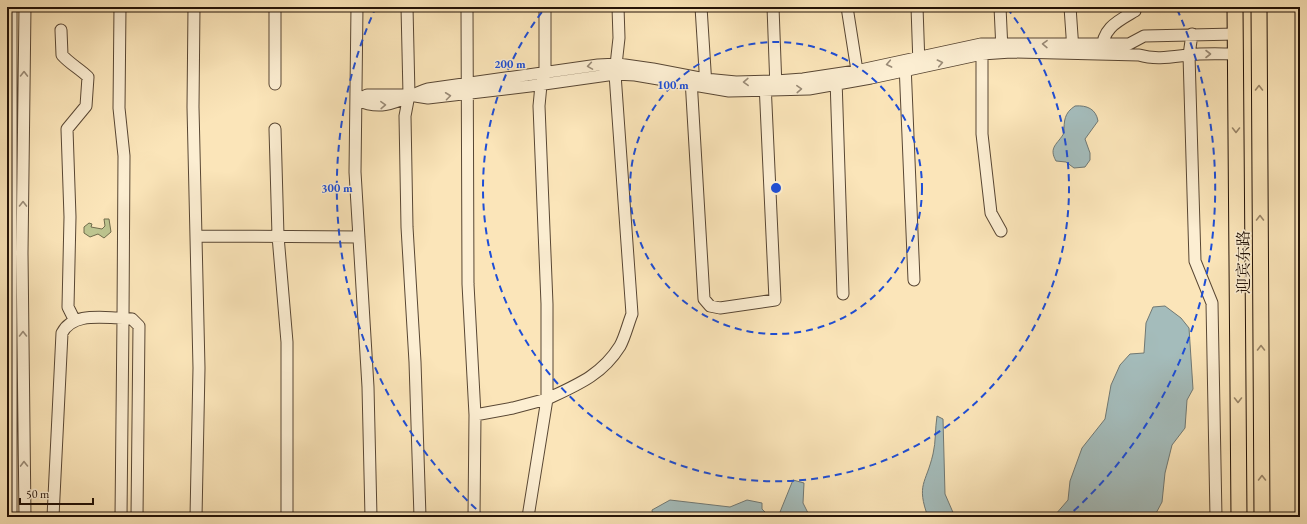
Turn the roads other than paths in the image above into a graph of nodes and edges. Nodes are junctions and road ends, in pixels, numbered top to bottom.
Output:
1 (11, 7) edge
2 (25, 7) edge
3 (120, 7) edge
4 (194, 7) edge
5 (275, 7) edge
6 (357, 7) edge
7 (407, 7) edge
8 (467, 7) edge
9 (545, 7) edge
10 (618, 7) edge
11 (702, 7) edge
12 (773, 7) edge
13 (847, 7) edge
14 (917, 7) edge
15 (1000, 7) edge
16 (1070, 7) edge
17 (1135, 7) edge
18 (1235, 7) edge
19 (1259, 7) edge
20 (61, 30) dead end
21 (1187, 34) junction
22 (1236, 34) junction
23 (1002, 48) junction
24 (982, 49) junction
25 (1072, 49) junction
26 (1102, 49) junction
27 (1189, 54) junction
28 (1236, 54) junction
29 (919, 63) junction
30 (906, 66) junction
31 (617, 69) junction
32 (545, 73) junction
33 (857, 76) junction
34 (836, 79) junction
35 (691, 81) junction
36 (467, 82) junction
37 (705, 83) junction
38 (275, 84) dead end
39 (541, 85) junction
40 (771, 86) junction
41 (468, 93) junction
42 (409, 96) junction
43 (357, 100) junction
44 (275, 129) dead end
45 (1001, 231) dead end
46 (196, 236) junction
47 (278, 236) junction
48 (359, 237) junction
49 (914, 280) dead end
50 (843, 294) dead end
51 (123, 318) junction
52 (75, 321) junction
53 (547, 398) junction
54 (475, 415) junction
55 (11, 517) edge
56 (25, 517) edge
57 (53, 517) edge
58 (121, 517) edge
59 (137, 517) edge
60 (196, 517) edge
61 (286, 517) edge
62 (371, 517) edge
63 (420, 517) edge
64 (474, 517) edge
65 (528, 517) edge
66 (1216, 517) edge
67 (1239, 517) edge
68 (1262, 517) edge

1 - 55 street
56 -> 2 street
3 - 51 street
4 - 46 street
5 - 38 street
6 - 43 street
7 - 42 street
8 - 36 street
9 - 32 street
10 - 31 street
11 - 37 street
12 - 40 street
13 - 33 street
14 - 29 street
15 - 23 street
16 - 25 street
17 - 26 street
18 - 22 highway, 迎宾东路
68 -> 19 highway, 迎宾东路
20 - 52 street
21 - 22 street
21 - 26 street
21 - 27 street
22 - 28 highway, 迎宾东路
23 - 24 street
23 - 25 street
24 - 29 street
24 - 45 street
25 - 26 street
26 - 27 street
27 -> 28 street
27 - 66 street
28 -> 67 highway, 迎宾东路
29 - 30 street
30 - 33 street
30 - 49 street
31 -> 32 street
31 - 35 street
31 - 39 street
31 - 53 street
32 - 36 street
32 - 39 street
33 - 34 street
34 - 40 street
34 - 50 street
35 - 37 street
35 - 40 street
36 - 41 street
36 - 42 street
37 - 40 street
39 - 41 street
39 - 53 street
42 -> 41 street
41 - 54 street
42 - 43 street
42 - 63 street
43 - 48 street
44 - 47 street
46 - 47 street
46 - 60 street
47 - 48 street
47 - 61 street
48 - 62 street
51 - 52 street
51 - 58 street
51 - 59 street
52 - 57 street
53 - 54 street
53 - 65 street
54 - 64 street

